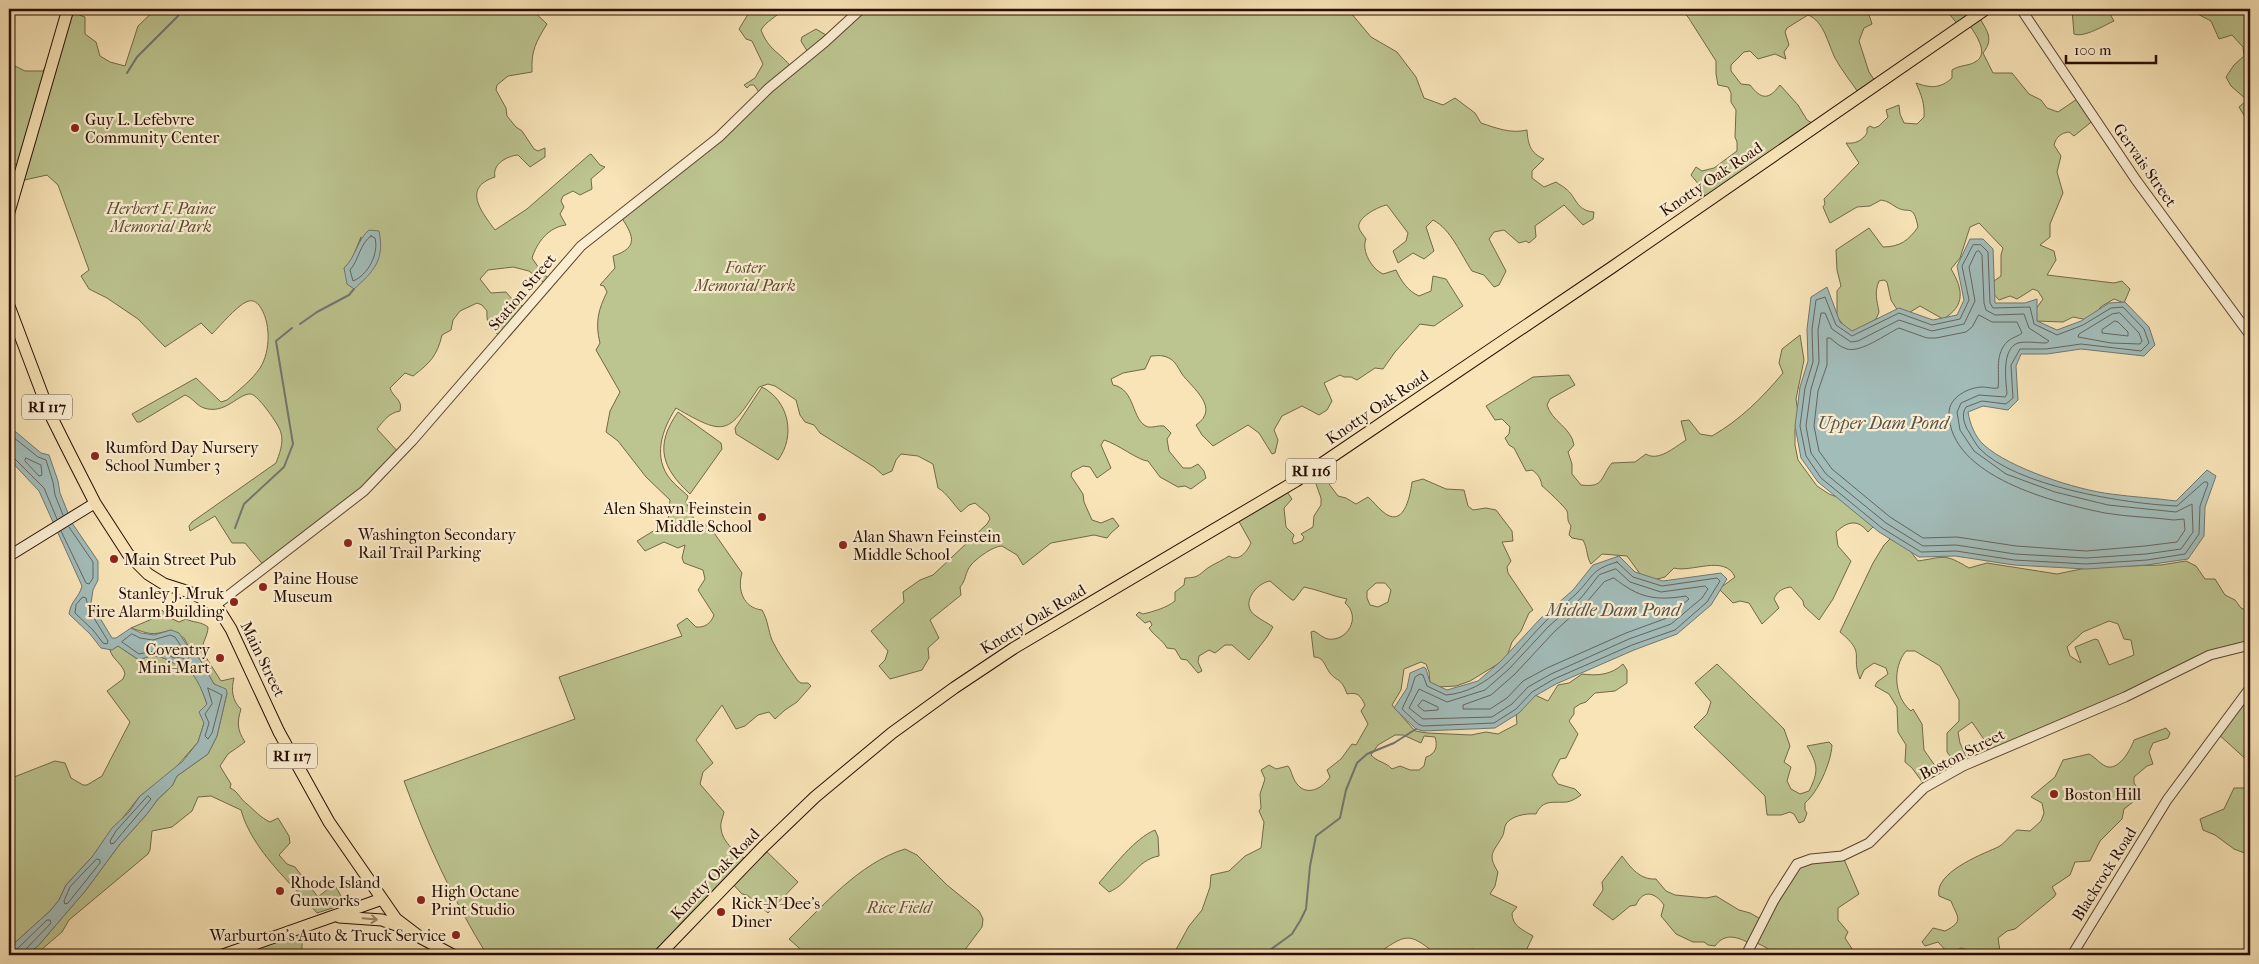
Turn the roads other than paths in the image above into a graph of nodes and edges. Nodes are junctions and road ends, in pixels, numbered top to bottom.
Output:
1 (68, 9) edge
2 (861, 9) edge
3 (1986, 9) edge
4 (2021, 9) edge
5 (9, 212) edge
6 (9, 306) edge
7 (2250, 335) edge
8 (95, 503) junction
9 (9, 556) edge
10 (216, 605) junction
11 (2250, 645) edge
12 (2250, 688) edge
13 (382, 899) junction
14 (335, 917) junction
15 (404, 927) junction
16 (223, 955) edge
17 (453, 955) edge
18 (659, 955) edge
19 (1746, 955) edge
20 (2072, 955) edge

1 - 5 main road
2 - 10 street, Station Street
3 - 18 main road, Knotty Oak Road / RI 116
4 - 7 street, Gervais Street
6 - 8 main road, RI 117
8 - 9 main road
8 - 10 main road, RI 117
10 - 13 main road, Main Street / RI 117
11 - 19 street, Boston Street
12 - 20 street, Blackrock Road
13 - 14 main road
13 - 15 main road, Main Street
14 -> 15 main road
14 - 16 main road
15 - 17 main road

